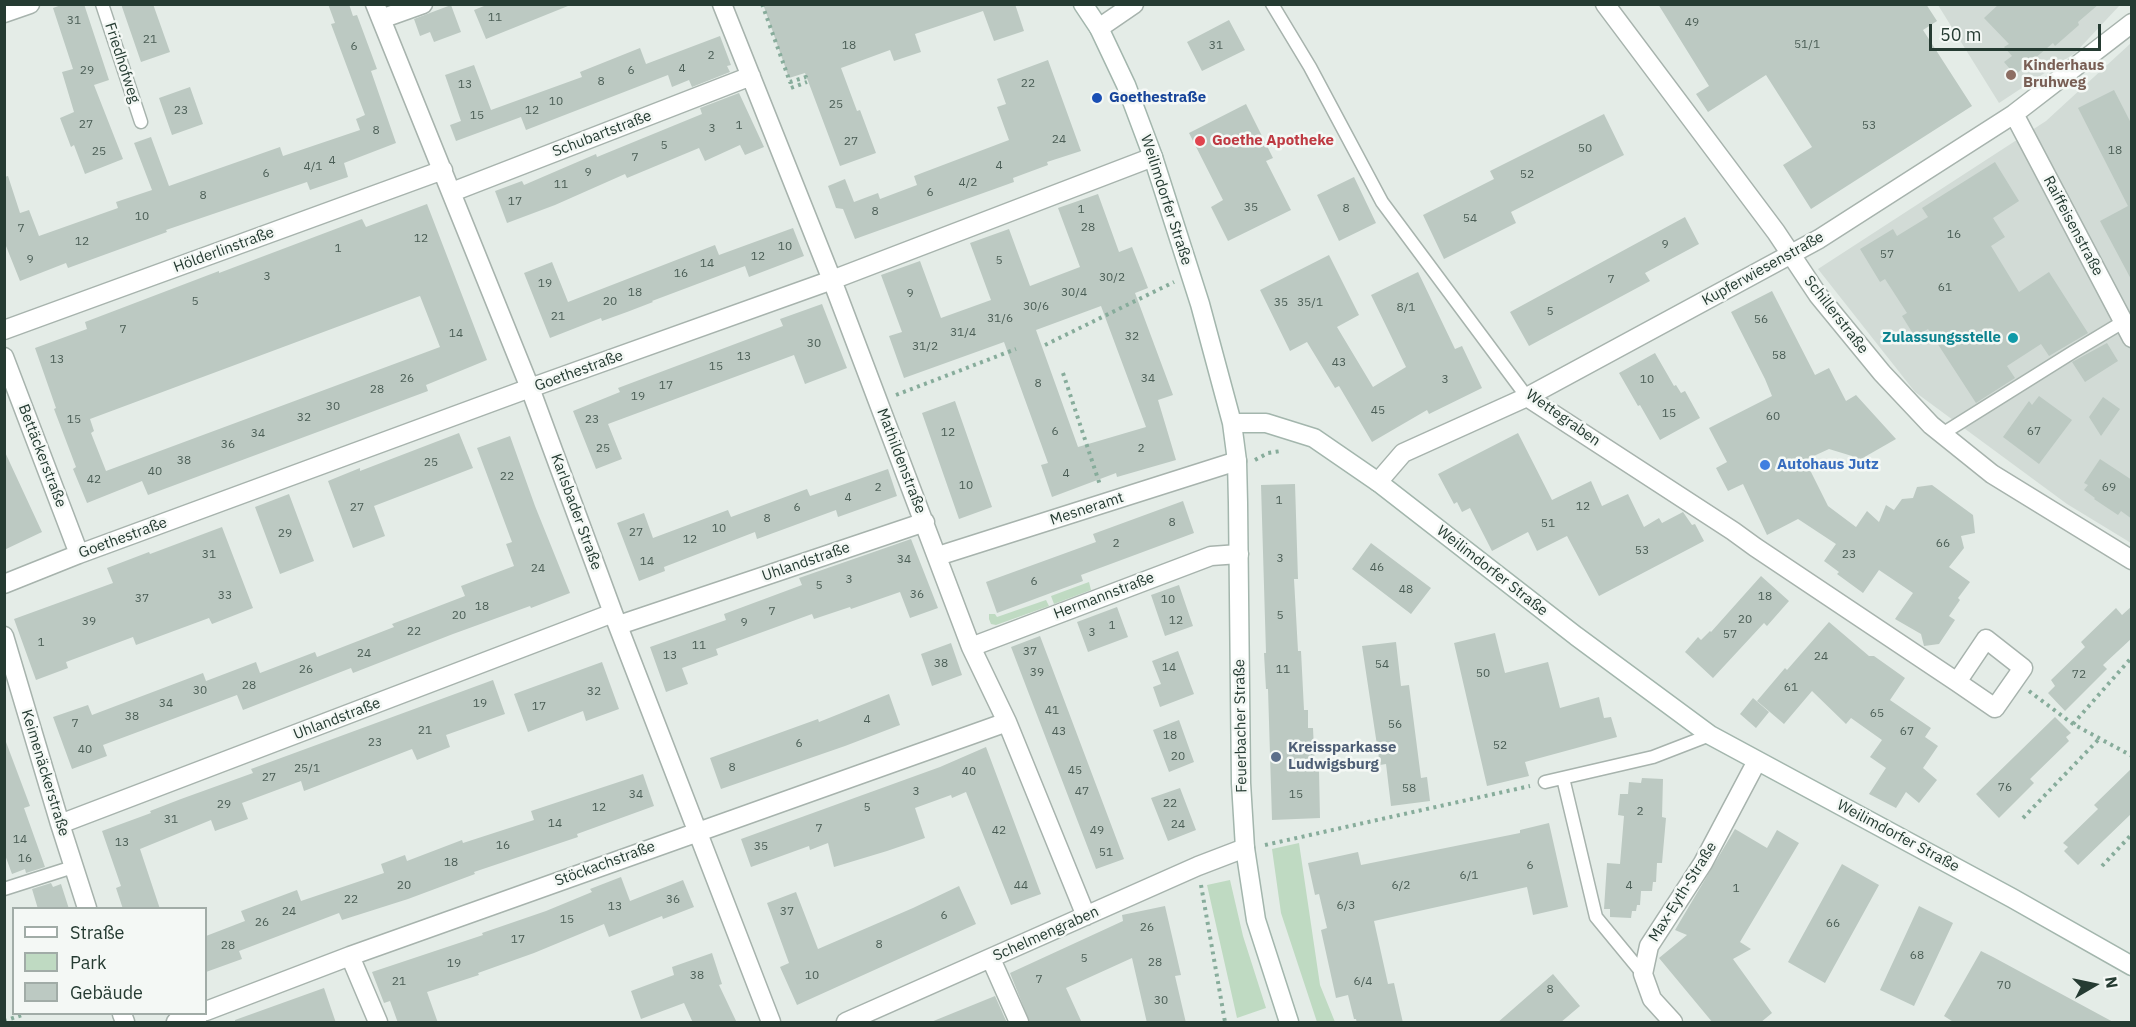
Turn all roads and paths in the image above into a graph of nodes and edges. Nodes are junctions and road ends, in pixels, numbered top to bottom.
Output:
1 (30, 4) edge
2 (102, 4) edge
3 (423, 4) edge
4 (722, 4) edge
5 (762, 4) edge
6 (1083, 4) edge
7 (1134, 4) edge
8 (1272, 4) edge
9 (1605, 4) edge
10 (378, 12) edge
11 (4, 13) edge
12 (2132, 23) edge
13 (1099, 28) junction
14 (751, 76) junction
15 (791, 88) dead end
16 (2014, 114) junction
17 (141, 122) dead end
18 (1153, 157) junction
19 (444, 170) junction
20 (452, 192) junction
21 (1791, 254) junction
22 (1191, 274) junction
23 (1168, 275) dead end
24 (832, 280) junction
25 (1171, 283) junction
26 (1173, 293) dead end
27 (4, 330) edge
28 (2128, 330) edge
29 (1045, 345) dead end
30 (1016, 349) dead end
31 (4, 357) edge
32 (1063, 373) dead end
33 (530, 388) junction
34 (1527, 397) junction
35 (878, 402) junction
36 (1232, 423) junction
37 (1942, 434) junction
38 (1237, 461) junction
39 (1378, 482) junction
40 (1106, 502) junction
41 (925, 522) junction
42 (79, 554) junction
43 (1239, 554) junction
44 (938, 556) junction
45 (2132, 560) edge
46 (4, 584) edge
47 (616, 619) junction
48 (4, 636) edge
49 (970, 647) junction
50 (2132, 657) edge
51 (2015, 679) junction
52 (1957, 682) junction
53 (1007, 722) junction
54 (2073, 724) junction
55 (1710, 735) junction
56 (2099, 739) junction
57 (2132, 756) edge
58 (1757, 761) junction
59 (1563, 778) junction
60 (1545, 782) joint
61 (2023, 818) dead end
62 (60, 824) junction
63 (696, 832) junction
64 (2132, 834) edge
65 (1245, 848) junction
66 (1198, 866) junction
67 (2102, 866) dead end
68 (74, 867) junction
69 (4, 888) edge
70 (86, 907) edge
71 (1086, 916) junction
72 (350, 956) junction
73 (991, 959) junction
74 (2132, 966) edge
75 (1643, 974) junction
76 (207, 1011) edge
77 (23, 1015) edge
78 (197, 1015) edge
79 (4, 1021) edge
80 (176, 1023) edge
81 (378, 1023) edge
82 (771, 1023) edge
83 (846, 1023) edge
84 (1019, 1023) edge
85 (1225, 1023) edge
86 (1289, 1023) edge
87 (1673, 1023) edge

1 - 11 street
2 - 17 lane, Friedhofweg
3 - 10 street
4 - 14 street, Mathildenstraße
5 - 15 path
6 - 13 street, Weilimdorfer Straße
7 - 13 street
8 - 34 lane, Wettegraben
9 - 21 street, Schillerstraße
10 - 19 street, Karlsbader Straße
12 - 16 street, Kupferwiesenstraße
13 - 18 street, Weilimdorfer Straße
14 - 20 street, Schubartstraße
14 - 24 street, Mathildenstraße
16 - 21 street, Kupferwiesenstraße
16 - 28 street, Raiffeisenstraße
18 - 22 street, Weilimdorfer Straße
18 - 24 street, Goethestraße
19 - 20 street, Karlsbader Straße
19 - 27 street, Hölderlinstraße
20 - 33 street, Karlsbader Straße
21 - 34 street, Kupferwiesenstraße
21 - 37 street, Schillerstraße
22 - 25 path
22 - 36 street, Weilimdorfer Straße
23 - 25 path
24 - 33 street, Goethestraße
24 - 35 street, Mathildenstraße
25 - 26 path
25 - 29 path
28 - 37 lane
30 - 35 path
31 - 42 street, Bettäckerstraße
32 - 40 path
33 - 42 street, Goethestraße
33 - 47 street, Karlsbader Straße
34 - 39 street, Kupferwiesenstraße
34 - 52 street, Wettegraben
35 - 41 street, Mathildenstraße
36 - 38 street, Feuerbacher Straße
36 - 39 street, Weilimdorfer Straße
37 - 45 street, Schillerstraße
38 - 40 street, Mesneramt
38 - 43 street, Feuerbacher Straße
39 - 55 street, Weilimdorfer Straße
40 - 44 street, Mesneramt
41 - 44 street, Mathildenstraße
41 - 47 street, Uhlandstraße
42 - 46 street, Goethestraße
43 - 49 street, Hermannstraße
43 - 65 street, Feuerbacher Straße
44 - 49 street, Mathildenstraße
47 - 62 street, Uhlandstraße
47 - 63 street, Karlsbader Straße
48 - 62 street, Keimenäckerstraße
49 - 53 street, Mathildenstraße
50 - 54 path
51 - 52 street, Wettegraben
51 - 52 street
51 - 54 path
53 - 63 street, Stöckachstraße
53 - 71 street, Mathildenstraße
54 - 56 path
55 - 58 street, Weilimdorfer Straße
55 - 59 lane
56 - 57 path
56 - 61 path
58 - 74 street, Weilimdorfer Straße
58 - 75 street, Max-Eyth-Straße
59 - 60 lane
59 - 75 lane
60 - 65 path
62 - 68 street, Keimenäckerstraße
63 - 72 street, Stöckachstraße
63 - 82 street, Karlsbader Straße
64 - 67 path
65 - 66 street, Schelmengraben
65 - 86 street, Feuerbacher Straße
66 - 71 street, Schelmengraben
66 - 85 path
68 - 69 lane
68 - 70 street, Keimenäckerstraße
71 - 73 street, Schelmengraben
72 - 76 street, Stöckachstraße
72 - 81 street
73 - 83 street, Schelmengraben
73 - 84 street
75 - 87 street
77 - 79 path
78 - 80 street

